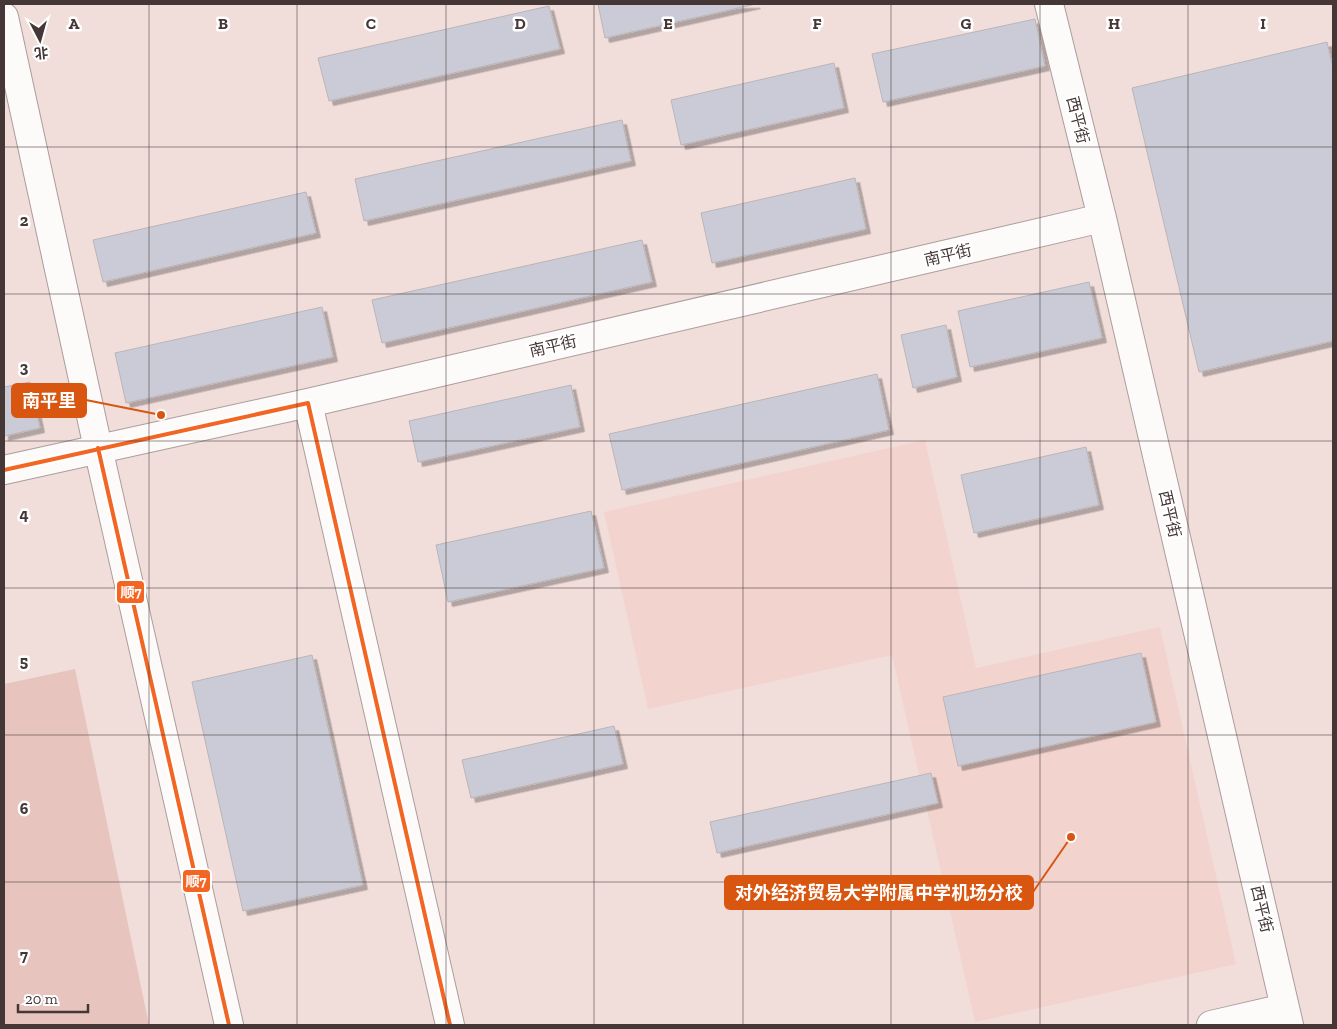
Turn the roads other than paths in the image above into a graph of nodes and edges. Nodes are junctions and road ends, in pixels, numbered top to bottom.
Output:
1 (1049, 4) edge
2 (4, 17) edge
3 (1102, 218) junction
4 (308, 402) junction
5 (98, 448) junction
6 (4, 470) edge
7 (1287, 1017) edge
8 (229, 1025) edge
9 (450, 1025) edge
10 (1211, 1025) edge

1 - 3 street, 西平街
2 - 5 street
3 - 4 street, 南平街
3 - 7 street, 西平街
4 - 5 street, 南平街
4 - 9 street
5 - 6 street, 南平街
5 - 8 street
7 - 10 street

